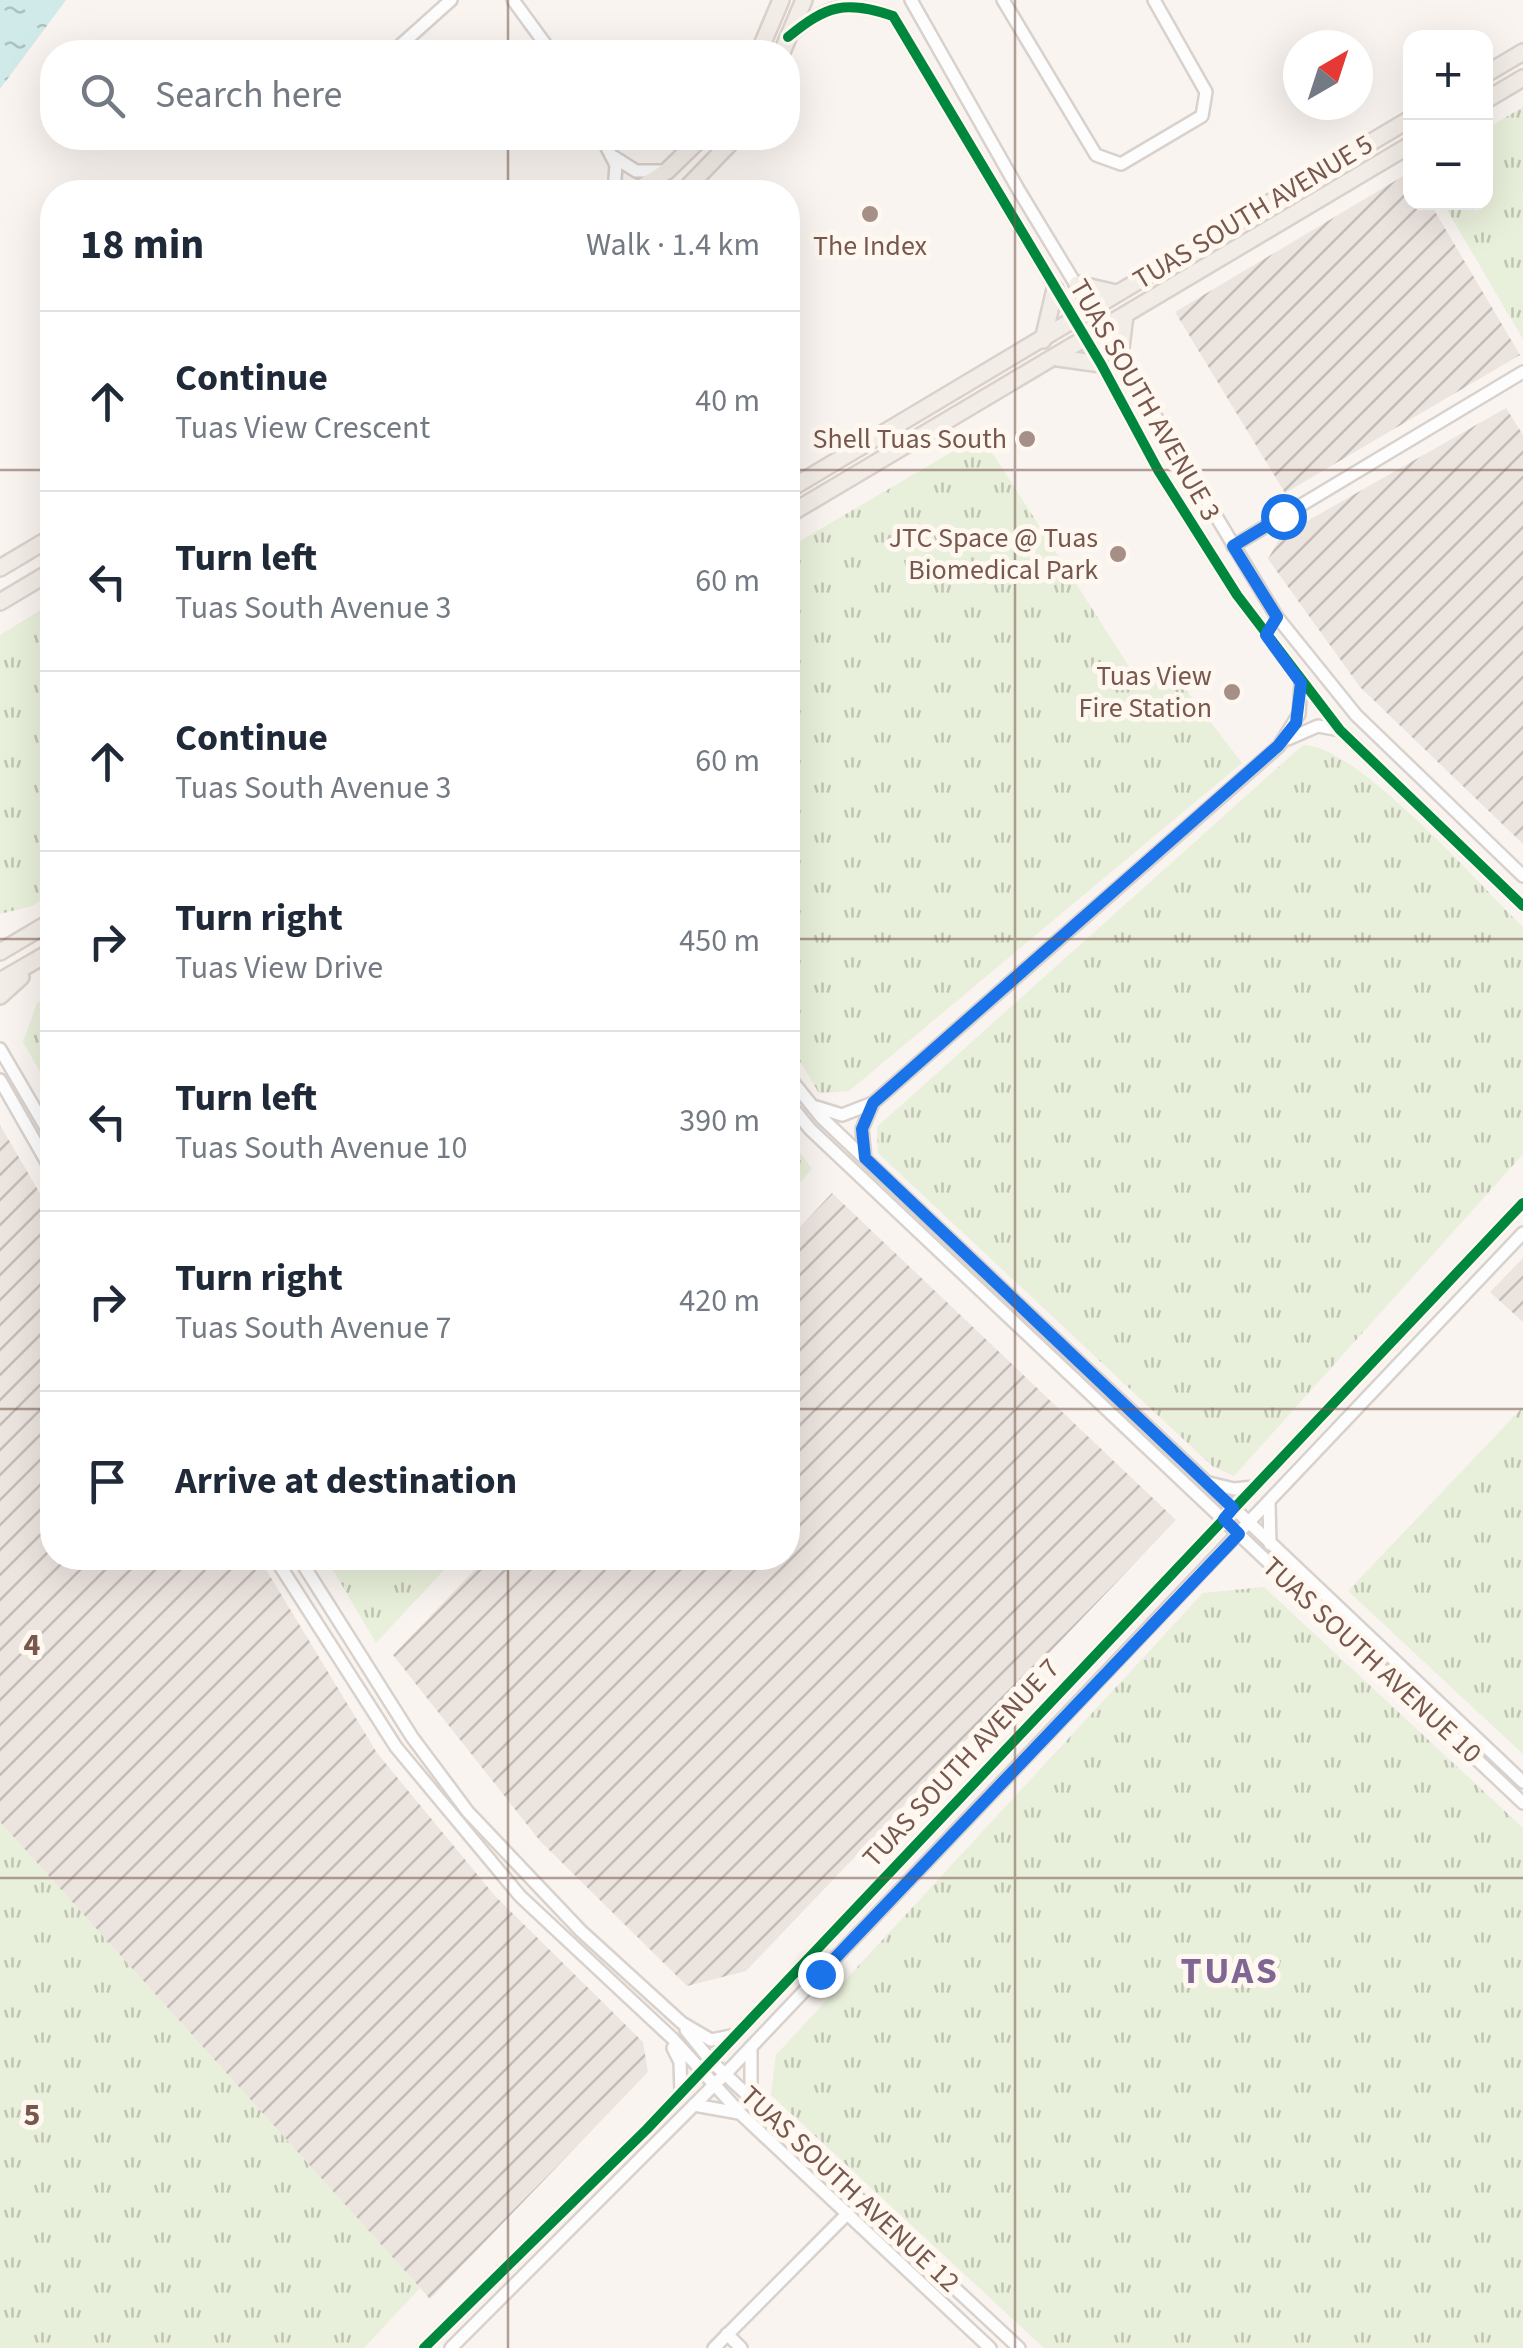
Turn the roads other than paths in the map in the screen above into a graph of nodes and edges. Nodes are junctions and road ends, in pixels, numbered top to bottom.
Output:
1 (450, 0) edge
2 (513, 0) edge
3 (781, 0) edge
4 (804, 0) edge
5 (911, 0) edge
6 (1003, 0) edge
7 (1154, 0) edge
8 (406, 40) edge
9 (542, 40) edge
10 (764, 40) edge
11 (787, 40) edge
12 (791, 40) edge
13 (1523, 52) edge
14 (1493, 70) edge
15 (1523, 78) edge
16 (1493, 96) edge
17 (1408, 120) edge
18 (1403, 149) edge
19 (610, 150) edge
20 (688, 150) edge
21 (723, 150) edge
22 (614, 157) junction
23 (667, 171) junction
24 (618, 180) edge
25 (653, 180) edge
26 (695, 180) edge
27 (1076, 284) junction
28 (1055, 289) junction
29 (1118, 293) junction
30 (1092, 308) junction
31 (1125, 316) junction
32 (1074, 320) junction
33 (1104, 329) junction
34 (1043, 340) junction
35 (1086, 340) junction
36 (1120, 355) junction
37 (1058, 358) junction
38 (1101, 364) junction
39 (1523, 372) edge
40 (800, 483) edge
41 (800, 508) edge
42 (40, 544) edge
43 (1233, 546) junction
44 (0, 568) edge
45 (40, 577) edge
46 (0, 602) edge
47 (1277, 617) junction
48 (1266, 635) junction
49 (1301, 683) junction
50 (1340, 730) junction
51 (1278, 746) junction
52 (1523, 876) edge
53 (1523, 906) edge
54 (40, 928) edge
55 (0, 952) edge
56 (40, 959) edge
57 (40, 961) edge
58 (0, 982) edge
59 (0, 996) edge
60 (0, 1049) edge
61 (0, 1080) edge
62 (800, 1091) edge
63 (873, 1103) junction
64 (811, 1104) junction
65 (800, 1116) edge
66 (40, 1117) edge
67 (40, 1150) edge
68 (865, 1158) junction
69 (1523, 1202) edge
70 (1523, 1233) edge
71 (1205, 1482) junction
72 (1254, 1487) junction
73 (1197, 1494) junction
74 (1268, 1503) junction
75 (1233, 1508) junction
76 (1224, 1519) junction
77 (1249, 1524) junction
78 (1239, 1534) junction
79 (1270, 1544) junction
80 (1196, 1548) junction
81 (1224, 1550) junction
82 (1257, 1551) junction
83 (283, 1570) edge
84 (307, 1570) edge
85 (1523, 1782) edge
86 (1523, 1803) edge
87 (683, 2025) junction
88 (660, 2029) junction
89 (736, 2034) junction
90 (672, 2038) junction
91 (751, 2046) junction
92 (711, 2060) junction
93 (701, 2071) junction
94 (726, 2074) junction
95 (715, 2084) junction
96 (681, 2092) junction
97 (752, 2098) junction
98 (694, 2105) junction
99 (742, 2115) junction
100 (848, 2213) junction
101 (727, 2334) junction
102 (424, 2348) edge
103 (451, 2348) edge
104 (714, 2348) edge
105 (741, 2348) edge
106 (990, 2348) edge
107 (1019, 2348) edge

1 - 8 street
2 - 9 street
3 - 10 main road
4 - 11 main road
5 - 27 street, TUAS SOUTH AVENUE 3
6 - 7 street
12 - 28 street, TUAS SOUTH AVENUE 3
13 - 14 main road
15 - 16 main road
17 - 29 main road, TUAS SOUTH AVENUE 5
18 - 31 main road, TUAS SOUTH AVENUE 5
19 - 22 street
20 - 23 main road
21 - 26 main road
22 - 23 street
22 - 24 street
23 - 25 main road
27 - 29 main road
27 - 30 street, TUAS SOUTH AVENUE 3
28 - 32 street, TUAS SOUTH AVENUE 3
28 - 34 main road
29 - 30 main road, TUAS SOUTH AVENUE 5
30 - 32 main road, TUAS SOUTH AVENUE 5
30 - 33 street, TUAS SOUTH AVENUE 3
31 - 33 main road, TUAS SOUTH AVENUE 5
31 - 36 main road
32 - 34 main road, TUAS SOUTH AVENUE 5
32 - 35 street, TUAS SOUTH AVENUE 3
33 - 35 main road, TUAS SOUTH AVENUE 5
33 - 36 street, TUAS SOUTH AVENUE 3
34 - 40 main road, TUAS SOUTH AVENUE 5
35 - 37 main road, TUAS SOUTH AVENUE 5
35 - 38 street, TUAS SOUTH AVENUE 3
36 - 43 street, TUAS SOUTH AVENUE 3
37 - 38 main road
37 - 41 main road, TUAS SOUTH AVENUE 5
38 - 48 street, TUAS SOUTH AVENUE 3
39 - 43 street
42 - 44 main road
43 - 47 street, TUAS SOUTH AVENUE 3
45 - 46 main road
47 - 48 street
47 - 52 street, TUAS SOUTH AVENUE 3
48 - 49 street, TUAS SOUTH AVENUE 3
49 - 50 street, TUAS SOUTH AVENUE 3
49 - 51 street
50 - 51 street
50 - 53 street, TUAS SOUTH AVENUE 3
51 - 63 street
54 - 55 main road
56 - 58 main road
57 - 59 main road
60 - 66 street
61 - 67 street
62 - 64 street, TUAS SOUTH AVENUE 10
63 - 64 street
63 - 68 street
64 - 68 street, TUAS SOUTH AVENUE 10
65 - 73 street, TUAS SOUTH AVENUE 10
68 - 71 street, TUAS SOUTH AVENUE 10
69 - 72 street, TUAS SOUTH AVENUE 7
70 - 74 street, TUAS SOUTH AVENUE 7
71 - 72 street
71 - 75 street, TUAS SOUTH AVENUE 10
72 - 75 street, TUAS SOUTH AVENUE 7
73 - 76 street, TUAS SOUTH AVENUE 10
73 - 80 street
74 - 77 street, TUAS SOUTH AVENUE 7
74 - 79 street
75 - 76 street, TUAS SOUTH AVENUE 7
75 - 77 street, TUAS SOUTH AVENUE 10
76 - 78 street, TUAS SOUTH AVENUE 10
76 - 80 street, TUAS SOUTH AVENUE 7
77 - 78 street, TUAS SOUTH AVENUE 7
77 - 79 street, TUAS SOUTH AVENUE 10
78 - 81 street, TUAS SOUTH AVENUE 7
78 - 82 street, TUAS SOUTH AVENUE 10
79 - 85 street, TUAS SOUTH AVENUE 10
80 - 89 street, TUAS SOUTH AVENUE 7
81 - 82 street
81 - 91 street, TUAS SOUTH AVENUE 7
82 - 86 street, TUAS SOUTH AVENUE 10
83 - 88 street, TUAS SOUTH AVENUE 12
84 - 87 street, TUAS SOUTH AVENUE 12
87 - 89 street
87 - 90 street
87 - 92 street, TUAS SOUTH AVENUE 12
88 - 90 street, TUAS SOUTH AVENUE 12
88 - 96 street
89 - 92 street, TUAS SOUTH AVENUE 7
90 - 93 street, TUAS SOUTH AVENUE 12
91 - 94 street, TUAS SOUTH AVENUE 7
91 - 97 street
92 - 93 street, TUAS SOUTH AVENUE 7
92 - 94 street, TUAS SOUTH AVENUE 12
93 - 95 street, TUAS SOUTH AVENUE 12
93 - 96 street, TUAS SOUTH AVENUE 7
94 - 95 street, TUAS SOUTH AVENUE 7
94 - 97 street, TUAS SOUTH AVENUE 12
95 - 98 street, TUAS SOUTH AVENUE 7
95 - 99 street, TUAS SOUTH AVENUE 12
96 - 102 street, TUAS SOUTH AVENUE 7
97 - 107 street, TUAS SOUTH AVENUE 12
98 - 99 street
98 - 103 street, TUAS SOUTH AVENUE 7
99 - 100 street, TUAS SOUTH AVENUE 12
100 - 101 street
100 - 106 street, TUAS SOUTH AVENUE 12
101 - 104 street
101 - 105 street

